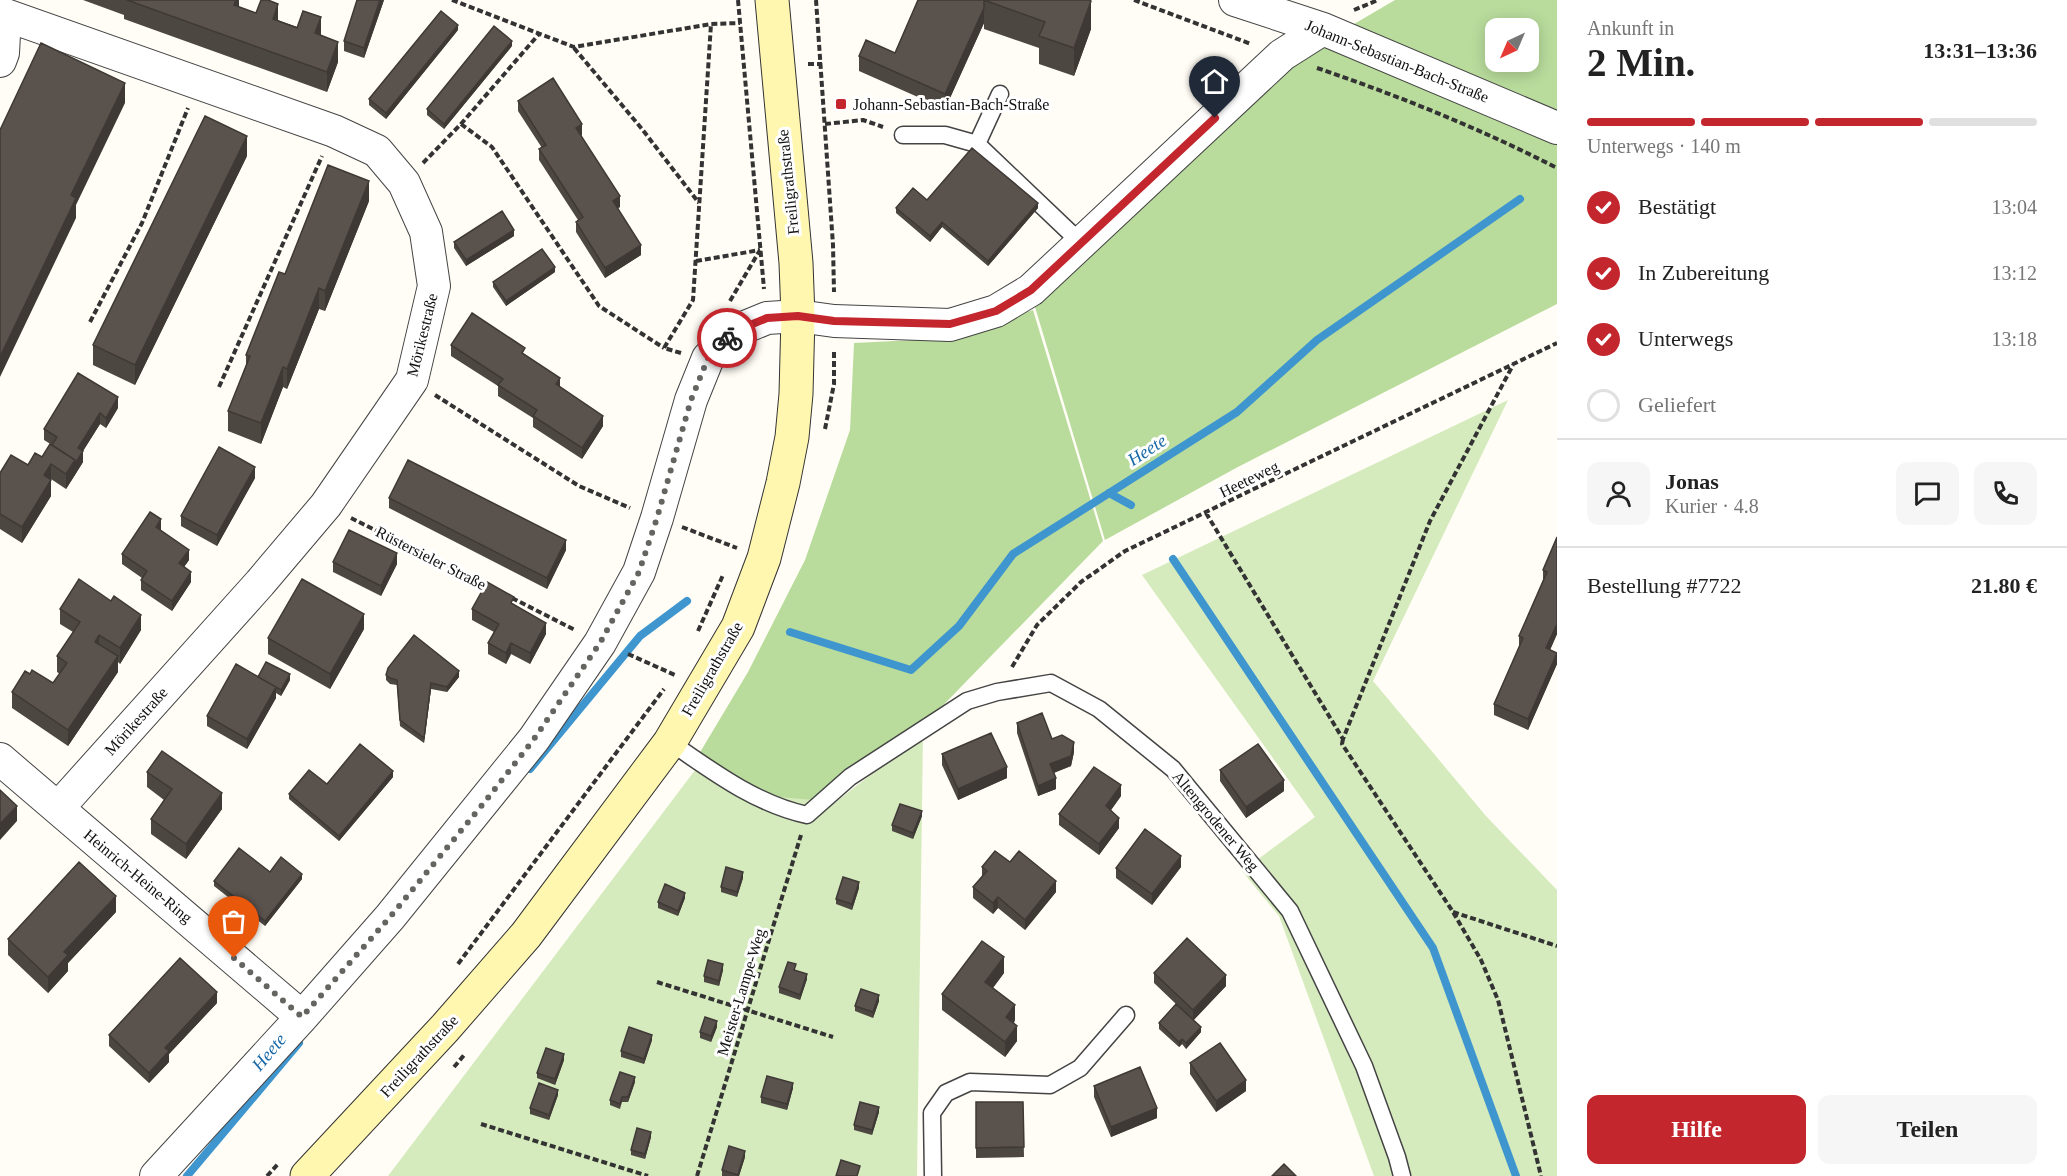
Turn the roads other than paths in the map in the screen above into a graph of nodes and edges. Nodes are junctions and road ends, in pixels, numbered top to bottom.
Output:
1 (772, 0) edge
2 (1235, 0) edge
3 (3, 14) edge
4 (1323, 29) junction
5 (0, 61) edge
6 (1000, 94) dead end
7 (1557, 128) edge
8 (903, 135) road end
9 (977, 144) junction
10 (1081, 243) junction
11 (783, 317) junction
12 (670, 741) junction
13 (0, 759) edge
14 (58, 808) junction
15 (1126, 1015) dead end
16 (302, 1017) junction
17 (295, 1167) edge
18 (156, 1176) edge
19 (933, 1176) edge
20 (1402, 1176) edge

1 - 11 main road, Freiligrathstraße
2 - 4 street, Johann-Sebastian-Bach-Straße
3 - 5 street
3 - 14 street, Mörikestraße
4 - 7 street, Johann-Sebastian-Bach-Straße
4 - 10 street
6 - 9 lane
8 - 9 lane
9 - 10 lane
10 - 11 street
11 - 12 main road, Freiligrathstraße
11 - 16 street
12 - 17 main road, Freiligrathstraße
12 - 20 lane, Altengrodener Weg
13 - 14 street, Heinrich-Heine-Ring
14 - 16 street, Heinrich-Heine-Ring
15 - 19 lane
16 - 18 street

